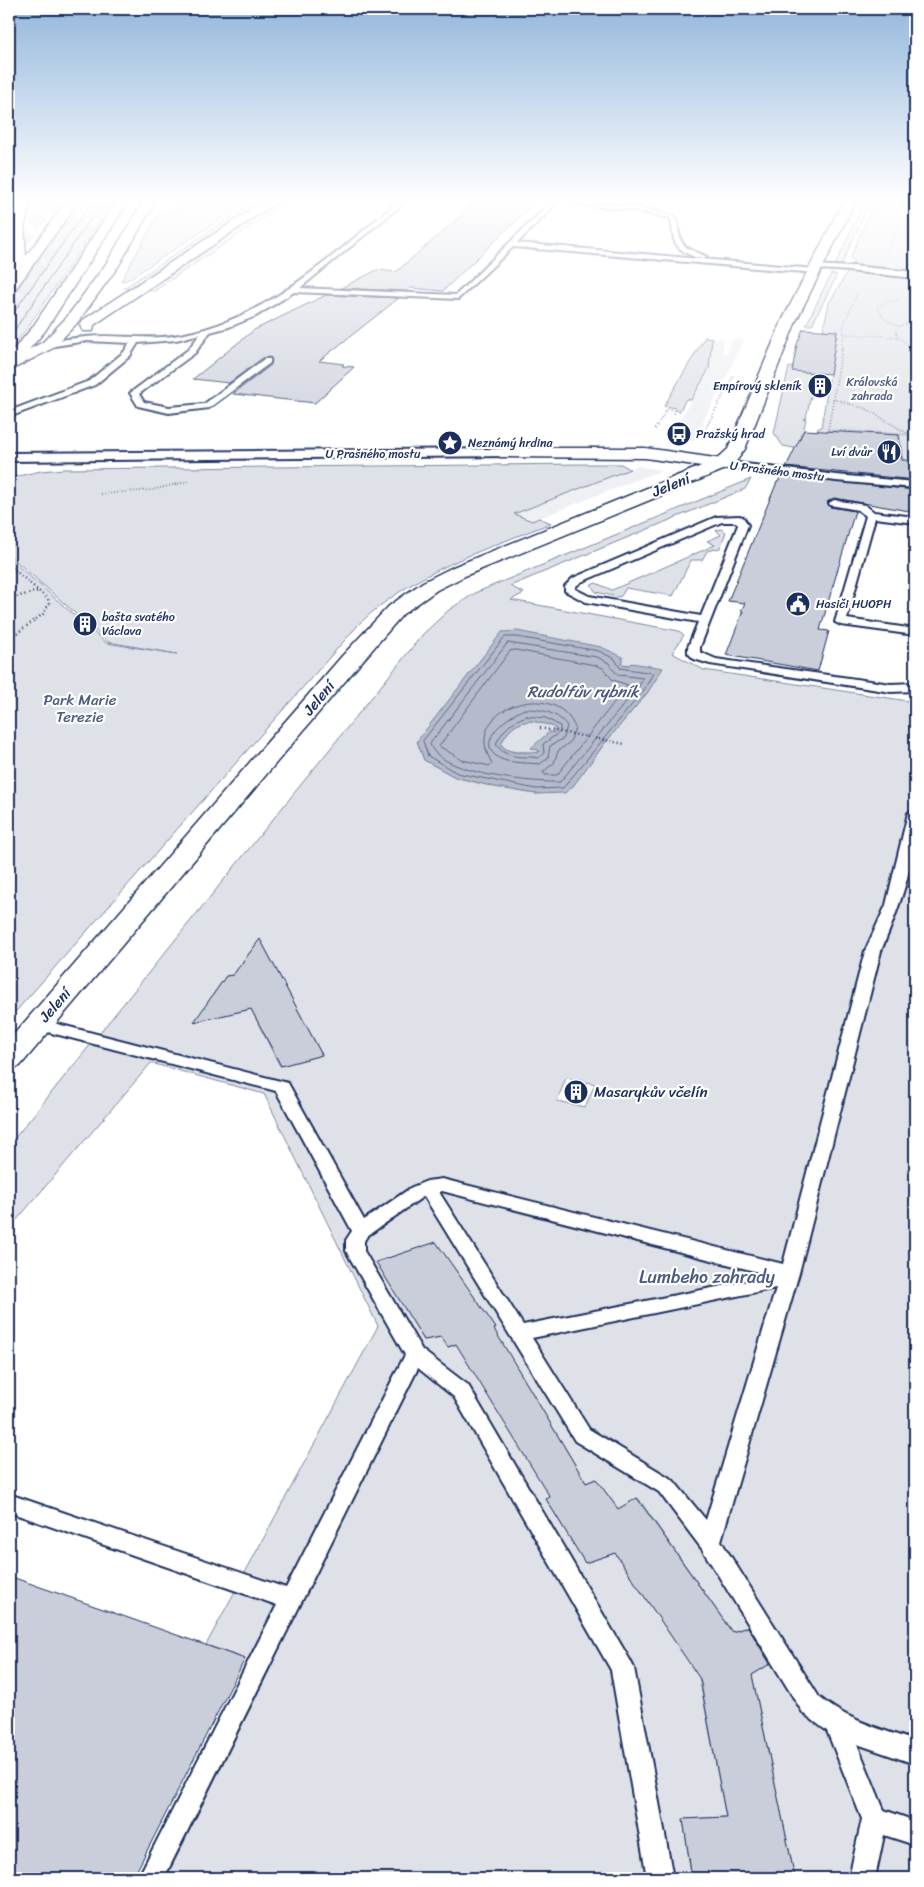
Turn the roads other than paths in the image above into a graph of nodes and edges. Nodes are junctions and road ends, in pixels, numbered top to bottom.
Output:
1 (65, 290) edge
2 (94, 290) edge
3 (138, 290) edge
4 (293, 290) edge
5 (294, 290) edge
6 (465, 290) edge
7 (805, 290) edge
8 (88, 328) joint
9 (206, 331) junction
10 (194, 334) junction
11 (136, 341) junction
12 (48, 345) junction
13 (267, 361) dead end
14 (9, 365) edge
15 (9, 414) edge
16 (506, 453) joint
17 (9, 457) edge
18 (722, 464) junction
19 (915, 485) edge
20 (834, 503) dead end
21 (871, 515) junction
22 (915, 520) edge
23 (704, 620) junction
24 (915, 628) edge
25 (915, 687) edge
26 (915, 813) edge
27 (38, 1024) junction
28 (9, 1059) edge
29 (427, 1187) junction
30 (361, 1230) junction
31 (790, 1274) junction
32 (519, 1333) junction
33 (415, 1355) junction
34 (9, 1503) edge
35 (710, 1542) junction
36 (292, 1600) junction
37 (837, 1725) junction
38 (915, 1752) edge
39 (875, 1819) junction
40 (915, 1833) edge
41 (151, 1878) edge
42 (660, 1878) edge
43 (862, 1878) edge

1 - 14 main road
2 - 12 main road
3 - 8 main road
4 - 9 lane
5 - 6 lane
7 - 18 main road
8 - 10 lane
9 - 10 lane
9 - 13 lane
10 - 11 lane
11 - 12 lane
11 - 15 lane
12 - 14 main road
16 - 17 street, U Prašného mostu
16 - 18 main road, U Prašného mostu
18 - 19 lane, U Prašného mostu
18 - 27 main road, Jelení
20 - 21 lane
21 - 22 lane
21 - 24 lane
23 - 23 lane
23 - 25 lane
26 - 31 lane
27 - 28 main road, Jelení
27 - 30 lane
29 - 30 lane
29 - 31 lane
29 - 32 lane
30 - 33 lane
31 - 32 lane
31 - 35 lane
32 - 35 lane
33 - 36 lane
33 - 42 lane
34 - 36 lane
35 - 37 lane
36 - 41 lane
37 - 38 lane
37 - 39 lane
39 - 40 lane
39 - 43 lane

